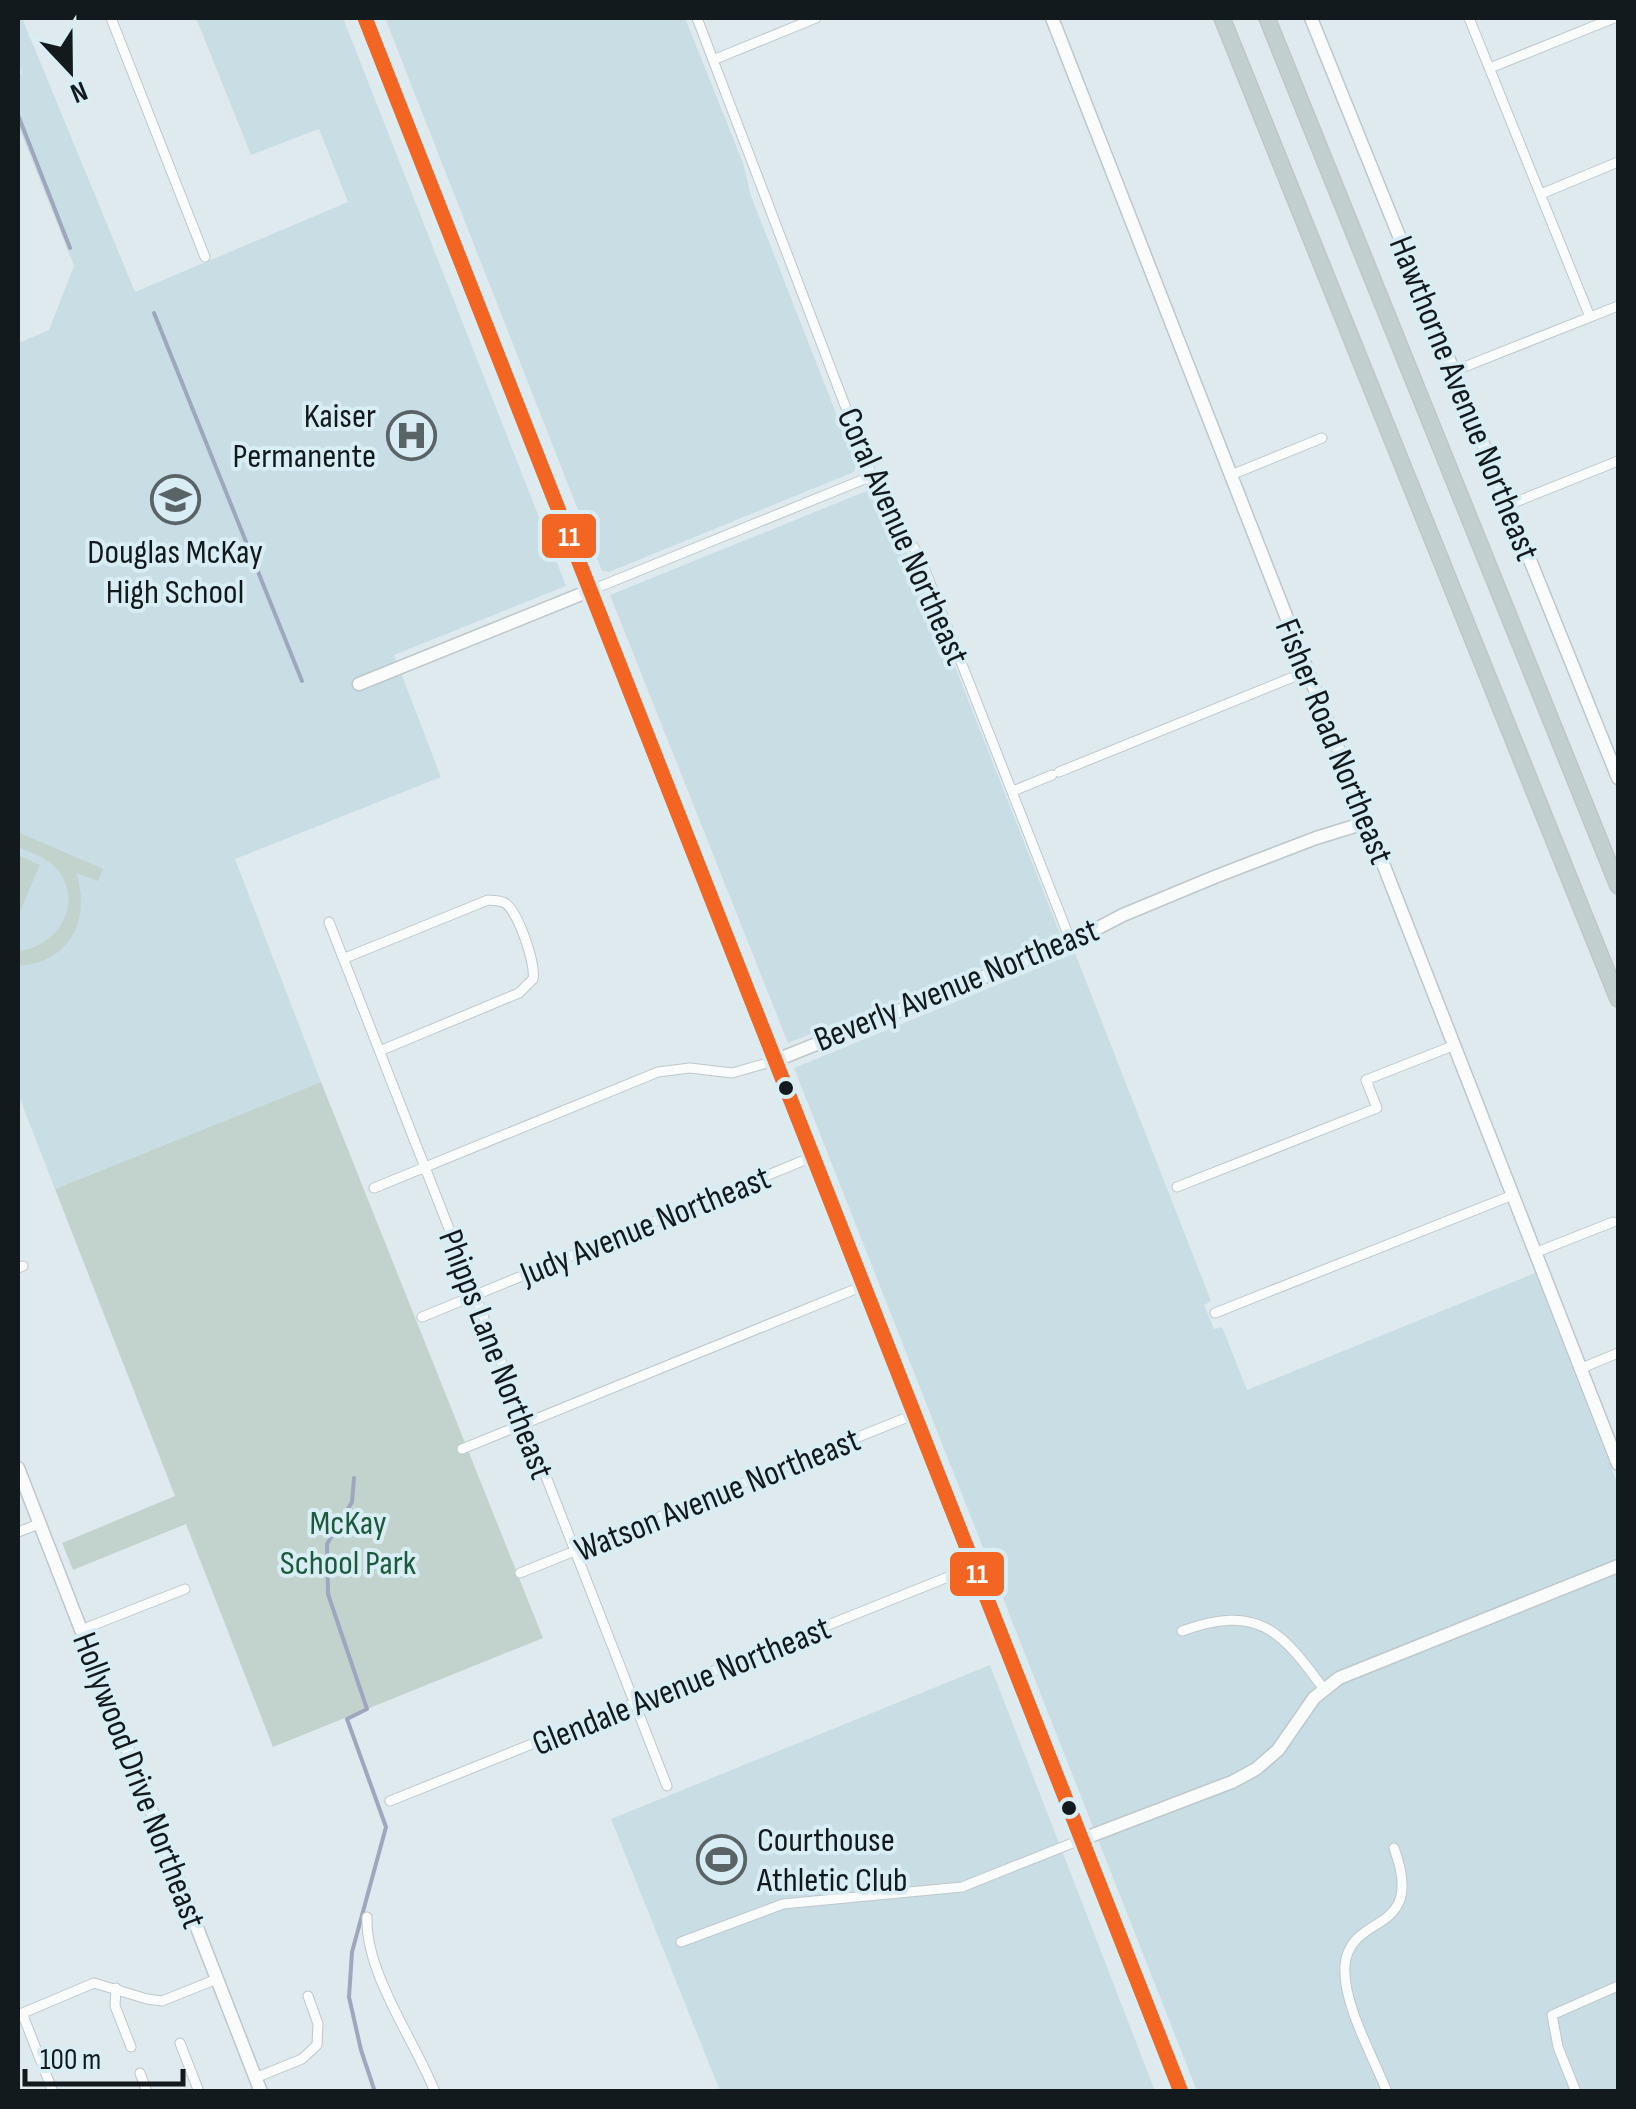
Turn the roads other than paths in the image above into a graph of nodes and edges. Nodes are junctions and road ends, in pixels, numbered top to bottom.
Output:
1 (111, 18) edge
2 (365, 18) edge
3 (697, 18) edge
4 (816, 18) edge
5 (1052, 18) edge
6 (1222, 18) edge
7 (1268, 18) edge
8 (1311, 18) edge
9 (1469, 18) edge
10 (1614, 18) edge
11 (713, 60) junction
12 (1490, 68) junction
13 (1618, 162) edge
14 (1541, 194) junction
15 (205, 258) dead end
16 (1618, 306) edge
17 (1590, 318) junction
18 (1454, 372) junction
19 (1322, 438) dead end
20 (1618, 461) edge
21 (1231, 475) junction
22 (872, 476) junction
23 (1508, 505) junction
24 (589, 591) junction
25 (1308, 671) junction
26 (360, 684) dead end
27 (1618, 778) edge
28 (1012, 791) junction
29 (1368, 822) junction
30 (1618, 886) edge
31 (329, 922) dead end
32 (1072, 942) junction
33 (345, 958) junction
34 (1618, 999) edge
35 (1455, 1045) junction
36 (382, 1050) junction
37 (774, 1060) junction
38 (812, 1157) junction
39 (424, 1168) junction
40 (1177, 1187) dead end
41 (374, 1188) dead end
42 (1514, 1195) junction
43 (1613, 1222) dead end
44 (1536, 1252) junction
45 (863, 1286) junction
46 (476, 1295) junction
47 (1215, 1313) dead end
48 (422, 1317) dead end
49 (1618, 1353) edge
50 (1582, 1368) junction
51 (914, 1415) junction
52 (524, 1424) junction
53 (462, 1449) dead end
54 (1618, 1464) edge
55 (18, 1468) edge
56 (39, 1524) junction
57 (18, 1532) edge
58 (573, 1552) junction
59 (1618, 1566) edge
60 (973, 1568) junction
61 (520, 1573) dead end
62 (185, 1589) dead end
63 (81, 1630) junction
64 (1182, 1631) dead end
65 (1323, 1688) junction
66 (634, 1704) junction
67 (667, 1786) dead end
68 (390, 1802) dead end
69 (1080, 1840) junction
70 (1394, 1848) dead end
71 (366, 1917) dead end
72 (681, 1942) dead end
73 (217, 1979) junction
74 (1618, 1986) edge
75 (116, 1988) junction
76 (308, 1996) dead end
77 (20, 2014) edge
78 (180, 2044) dead end
79 (130, 2047) dead end
80 (140, 2073) dead end
81 (258, 2085) edge
82 (53, 2092) edge
83 (148, 2092) edge
84 (199, 2092) edge
85 (435, 2092) edge
86 (1181, 2092) edge
87 (1387, 2092) edge
88 (1576, 2092) edge

1 - 15 street
2 - 24 main road
3 - 11 street, Coral Avenue Northeast
4 - 11 street
5 - 21 street, Fisher Road Northeast
6 - 34 highway
7 - 30 highway
8 - 18 street, Hawthorne Avenue Northeast
9 - 12 street
10 - 12 street
11 - 22 street, Coral Avenue Northeast
12 - 14 street
13 - 14 street
14 - 17 street
16 - 17 street
17 - 18 street
18 - 23 street, Hawthorne Avenue Northeast
19 - 21 street
20 - 23 street
21 - 25 street, Fisher Road Northeast
22 - 24 street
22 - 28 street, Coral Avenue Northeast
23 - 27 street, Hawthorne Avenue Northeast
24 - 26 street
24 - 37 main road
25 - 28 street
25 - 29 street, Fisher Road Northeast
28 - 32 street, Coral Avenue Northeast
29 - 32 street, Beverly Avenue Northeast
29 - 35 street, Fisher Road Northeast
31 - 33 street, Phipps Lane Northeast
32 - 37 street, Beverly Avenue Northeast
33 - 36 street, Phipps Lane Northeast
33 - 36 street
35 - 40 street
35 - 42 street, Fisher Road Northeast
36 - 39 street, Phipps Lane Northeast
37 - 38 main road
37 - 39 street, Beverly Avenue Northeast
38 - 45 main road
38 - 46 street, Judy Avenue Northeast
39 - 41 street, Beverly Avenue Northeast
39 - 46 street, Phipps Lane Northeast
42 - 44 street, Fisher Road Northeast
42 - 47 street
43 - 44 street
44 - 50 street, Fisher Road Northeast
45 - 51 main road
45 - 52 street
46 - 48 street, Judy Avenue Northeast
46 - 52 street, Phipps Lane Northeast
49 - 50 street
50 - 54 street, Fisher Road Northeast
51 - 58 street, Watson Avenue Northeast
51 - 60 main road
52 - 53 street
52 - 58 street, Phipps Lane Northeast
55 - 56 street, Hollywood Drive Northeast
56 - 57 street
56 - 63 street, Hollywood Drive Northeast
58 - 61 street, Watson Avenue Northeast
58 - 66 street, Phipps Lane Northeast
59 - 65 street
60 - 66 street, Glendale Avenue Northeast
60 - 69 main road
62 - 63 street
63 - 73 street, Hollywood Drive Northeast
64 - 65 street
65 - 69 street
66 - 67 street, Phipps Lane Northeast
66 - 68 street, Glendale Avenue Northeast
69 - 72 street
69 - 86 main road
70 - 87 street
71 - 85 street
73 - 75 street
73 - 81 street, Hollywood Drive Northeast
74 - 88 street
75 - 77 street
75 - 79 street
76 - 81 street
77 - 82 street
78 - 84 street
80 - 83 street

